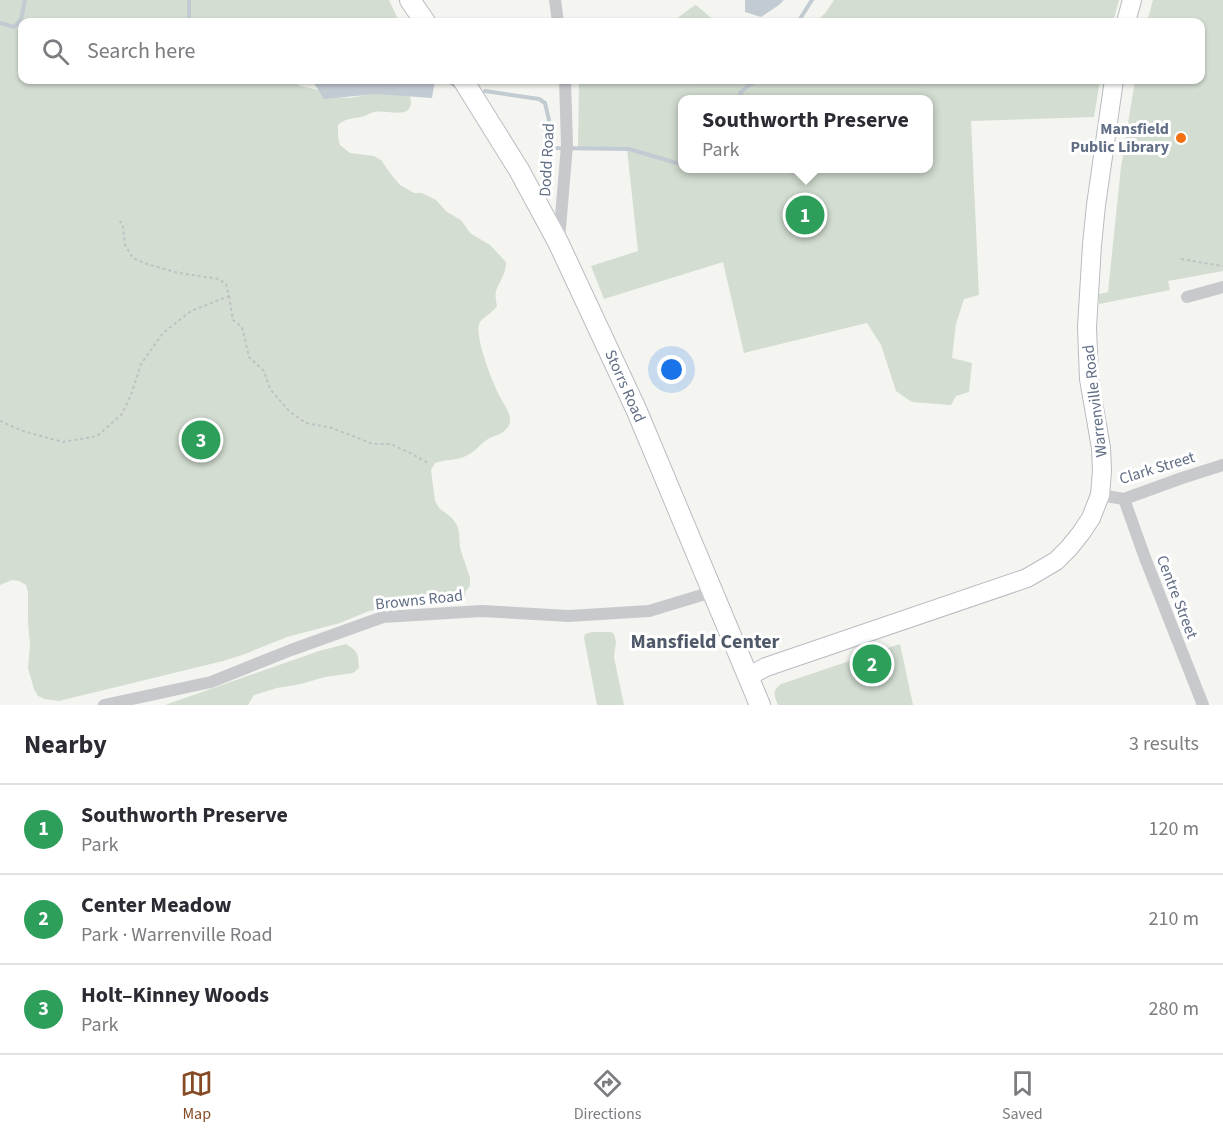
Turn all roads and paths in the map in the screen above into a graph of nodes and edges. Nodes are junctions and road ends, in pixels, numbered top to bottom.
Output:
1 (410, 0) edge
2 (555, 0) edge
3 (1132, 0) edge
4 (422, 18) edge
5 (557, 18) edge
6 (1127, 18) edge
7 (565, 84) edge
8 (1113, 84) edge
9 (467, 85) edge
10 (118, 218) dead end
11 (558, 242) junction
12 (1180, 260) dead end
13 (1223, 266) edge
14 (1223, 287) edge
15 (229, 296) junction
16 (1187, 297) dead end
17 (0, 421) edge
18 (428, 463) dead end
19 (1223, 465) edge
20 (1100, 495) junction
21 (1124, 499) junction
22 (712, 592) junction
23 (748, 676) junction
24 (104, 705) edge
25 (760, 705) edge
26 (1203, 705) edge

1 - 4 main road
2 - 5 street
3 - 6 main road
7 - 11 street, Dodd Road
8 - 20 main road, Warrenville Road
9 - 11 main road, Storrs Road
10 - 15 path
11 - 22 main road, Storrs Road
12 - 13 path
14 - 16 street
15 - 17 path
15 - 18 path
19 - 21 street, Clark Street
20 - 21 street, Clark Street
20 - 23 main road, Warrenville Road
21 - 26 street, Centre Street
22 - 23 main road, Storrs Road
22 - 24 street, Browns Road
23 - 25 main road, Storrs Road

